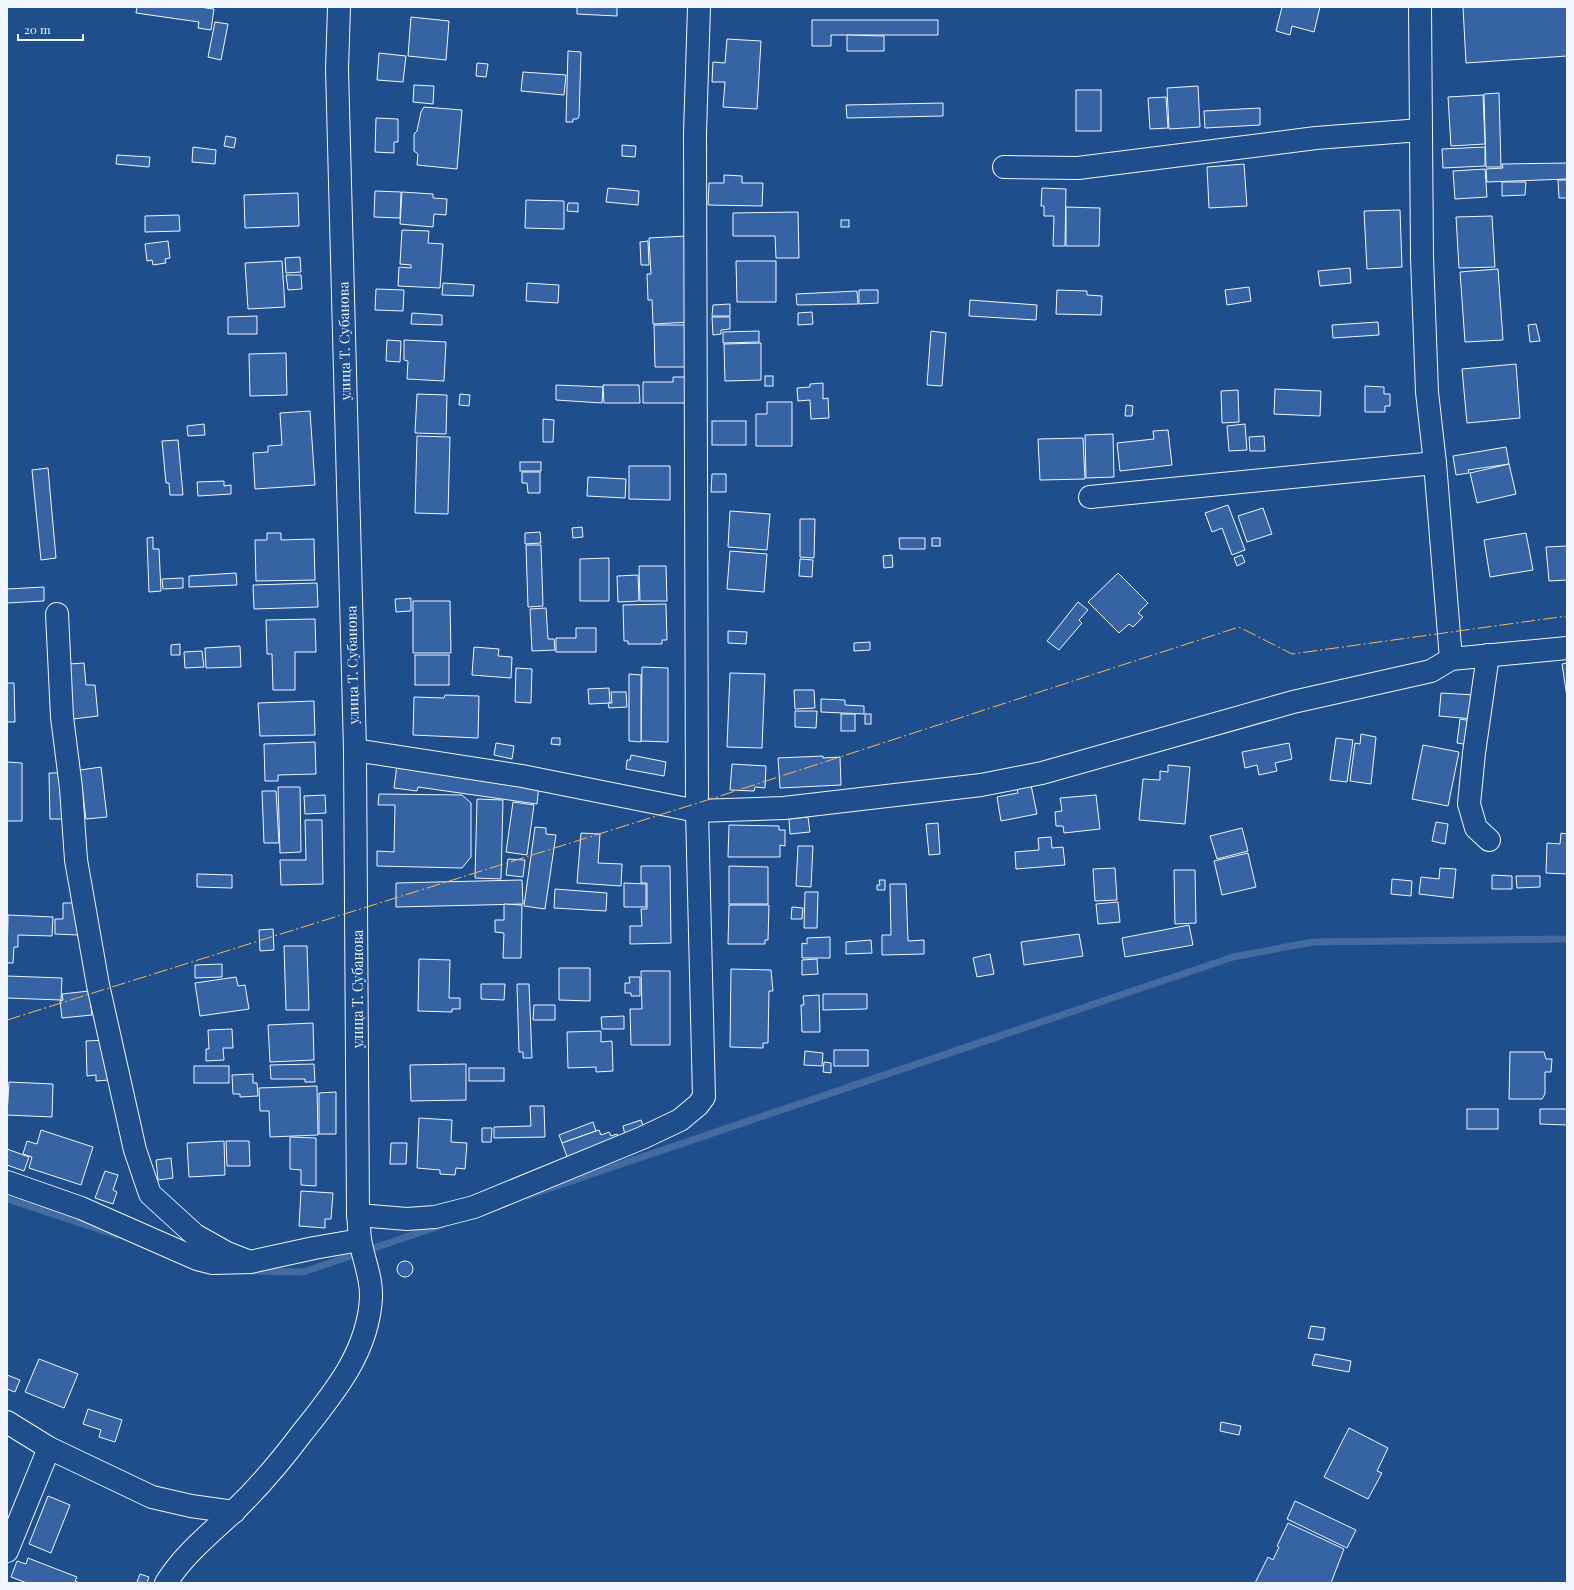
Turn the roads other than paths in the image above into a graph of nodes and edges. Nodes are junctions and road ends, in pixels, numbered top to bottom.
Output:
1 (339, 7) edge
2 (699, 7) edge
3 (1420, 7) edge
4 (1422, 130) junction
5 (1004, 167) dead end
6 (1435, 463) junction
7 (1090, 496) dead end
8 (57, 614) dead end
9 (1567, 648) edge
10 (1488, 655) junction
11 (1452, 659) junction
12 (354, 750) junction
13 (697, 811) junction
14 (1489, 840) dead end
15 (7, 1182) edge
16 (358, 1215) junction
17 (361, 1243) junction
18 (250, 1262) junction
19 (7, 1422) edge
20 (49, 1448) junction
21 (234, 1512) junction
22 (7, 1551) edge
23 (166, 1583) edge

1 - 12 street, улица Т. Субанова
2 - 13 street
3 - 4 street
4 - 5 street
4 - 6 street
6 - 7 street
6 - 11 street
8 - 18 street
9 - 10 street
10 - 11 street
10 - 14 street
11 - 13 street
12 - 13 street
12 - 16 street, улица Т. Субанова
13 - 16 street
15 - 18 street
16 - 17 street, улица Т. Субанова
17 - 18 street
17 - 21 street, улица Т. Субанова
19 - 20 street
20 - 21 street
20 - 22 street
21 - 23 street, улица Т. Субанова

